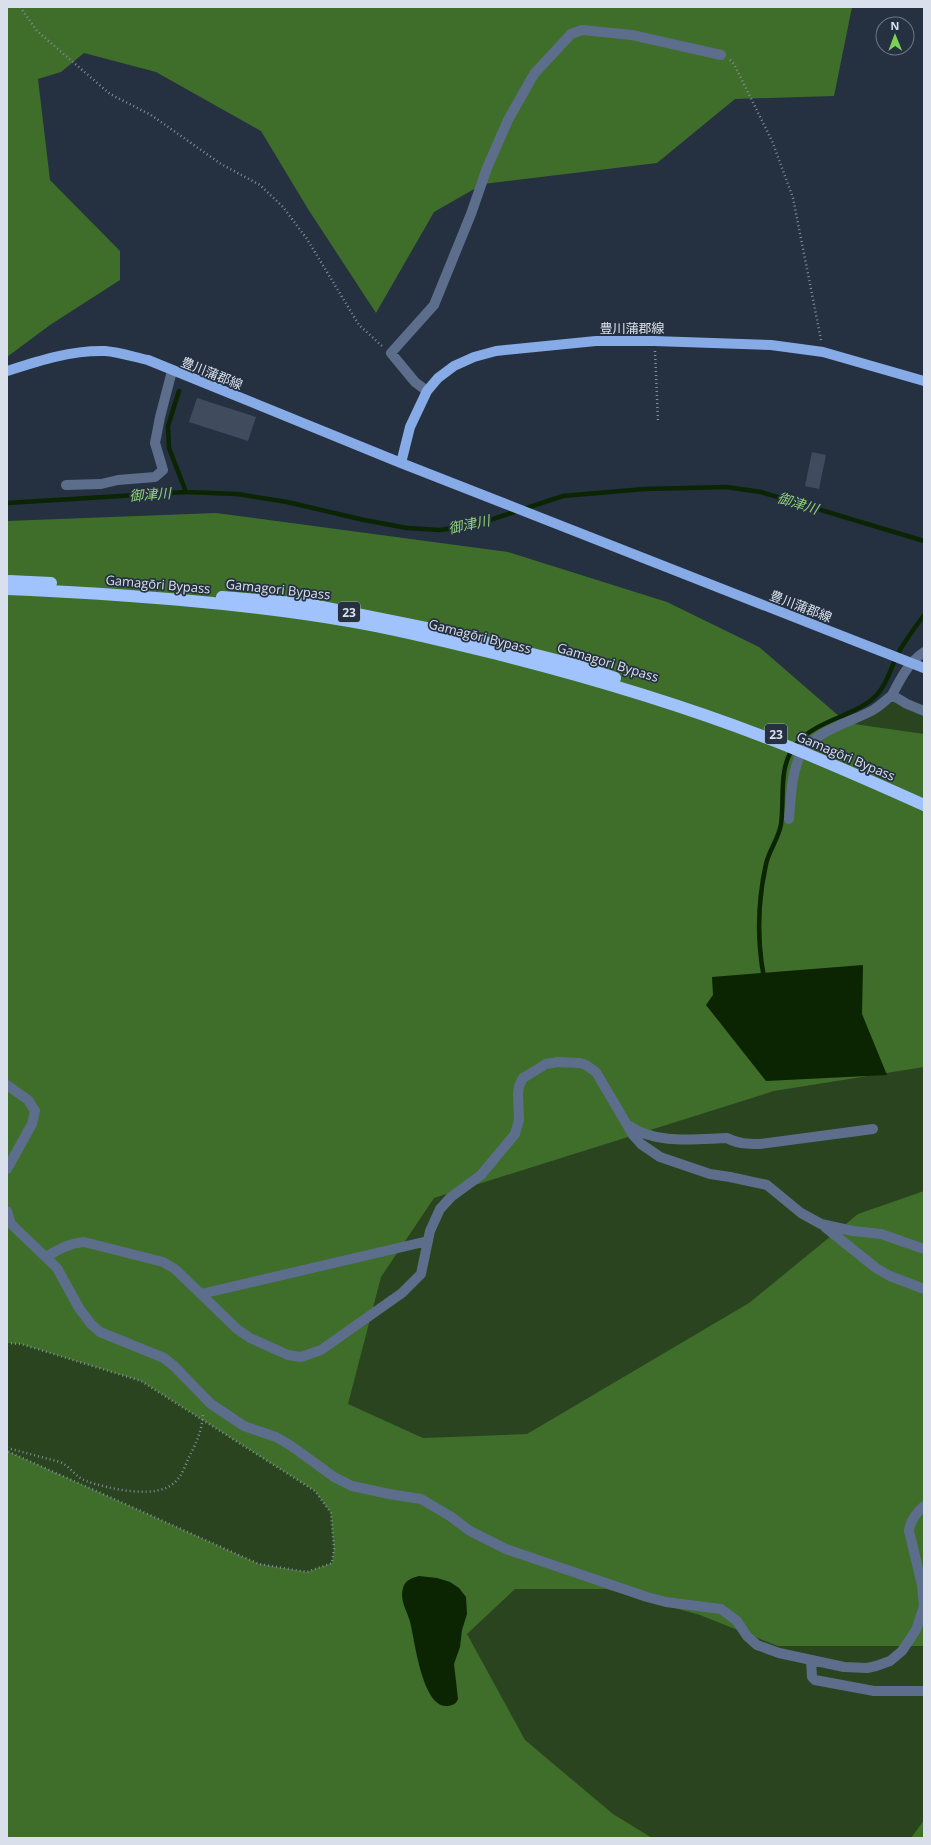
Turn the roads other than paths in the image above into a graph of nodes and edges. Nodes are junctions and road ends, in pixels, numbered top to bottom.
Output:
1 (721, 54) road end
2 (7, 371) edge
3 (172, 371) junction
4 (924, 381) edge
5 (427, 391) junction
6 (401, 463) junction
7 (66, 485) dead end
8 (7, 581) edge
9 (7, 589) edge
10 (924, 652) edge
11 (924, 668) edge
12 (892, 695) junction
13 (680, 703) junction
14 (924, 711) edge
15 (867, 775) junction
16 (924, 796) edge
17 (924, 805) edge
18 (788, 819) dead end
19 (7, 1085) edge
20 (624, 1122) junction
21 (873, 1128) dead end
22 (7, 1169) edge
23 (7, 1211) edge
24 (9, 1224) edge
25 (821, 1224) junction
26 (428, 1241) junction
27 (924, 1249) edge
28 (46, 1257) junction
29 (924, 1289) edge
30 (202, 1294) junction
31 (924, 1506) edge
32 (923, 1590) edge
33 (924, 1606) edge
34 (811, 1660) junction
35 (924, 1691) edge

1 - 5 street
2 - 3 main road, 豊川蒲郡線
3 - 6 main road, 豊川蒲郡線
3 - 7 street
4 - 5 main road, 豊川蒲郡線
5 - 6 main road, 豊川蒲郡線
6 - 11 main road, 豊川蒲郡線
8 - 13 highway, Gamagori Bypass / 23
9 - 13 highway, Gamagōri Bypass / 23
10 - 12 street
12 - 14 street
12 - 18 street
13 - 15 highway, Gamagōri Bypass / 23
15 - 16 highway, 23
15 - 17 highway, Gamagōri Bypass / 23
19 - 22 street
20 - 21 street
20 - 25 street
20 - 26 street
23 - 24 street
24 - 28 street
25 - 27 street
25 - 29 street
26 - 30 street
26 - 30 street
28 - 30 street
28 - 34 street
31 - 32 street
32 - 33 street
33 - 34 street
34 - 35 street

